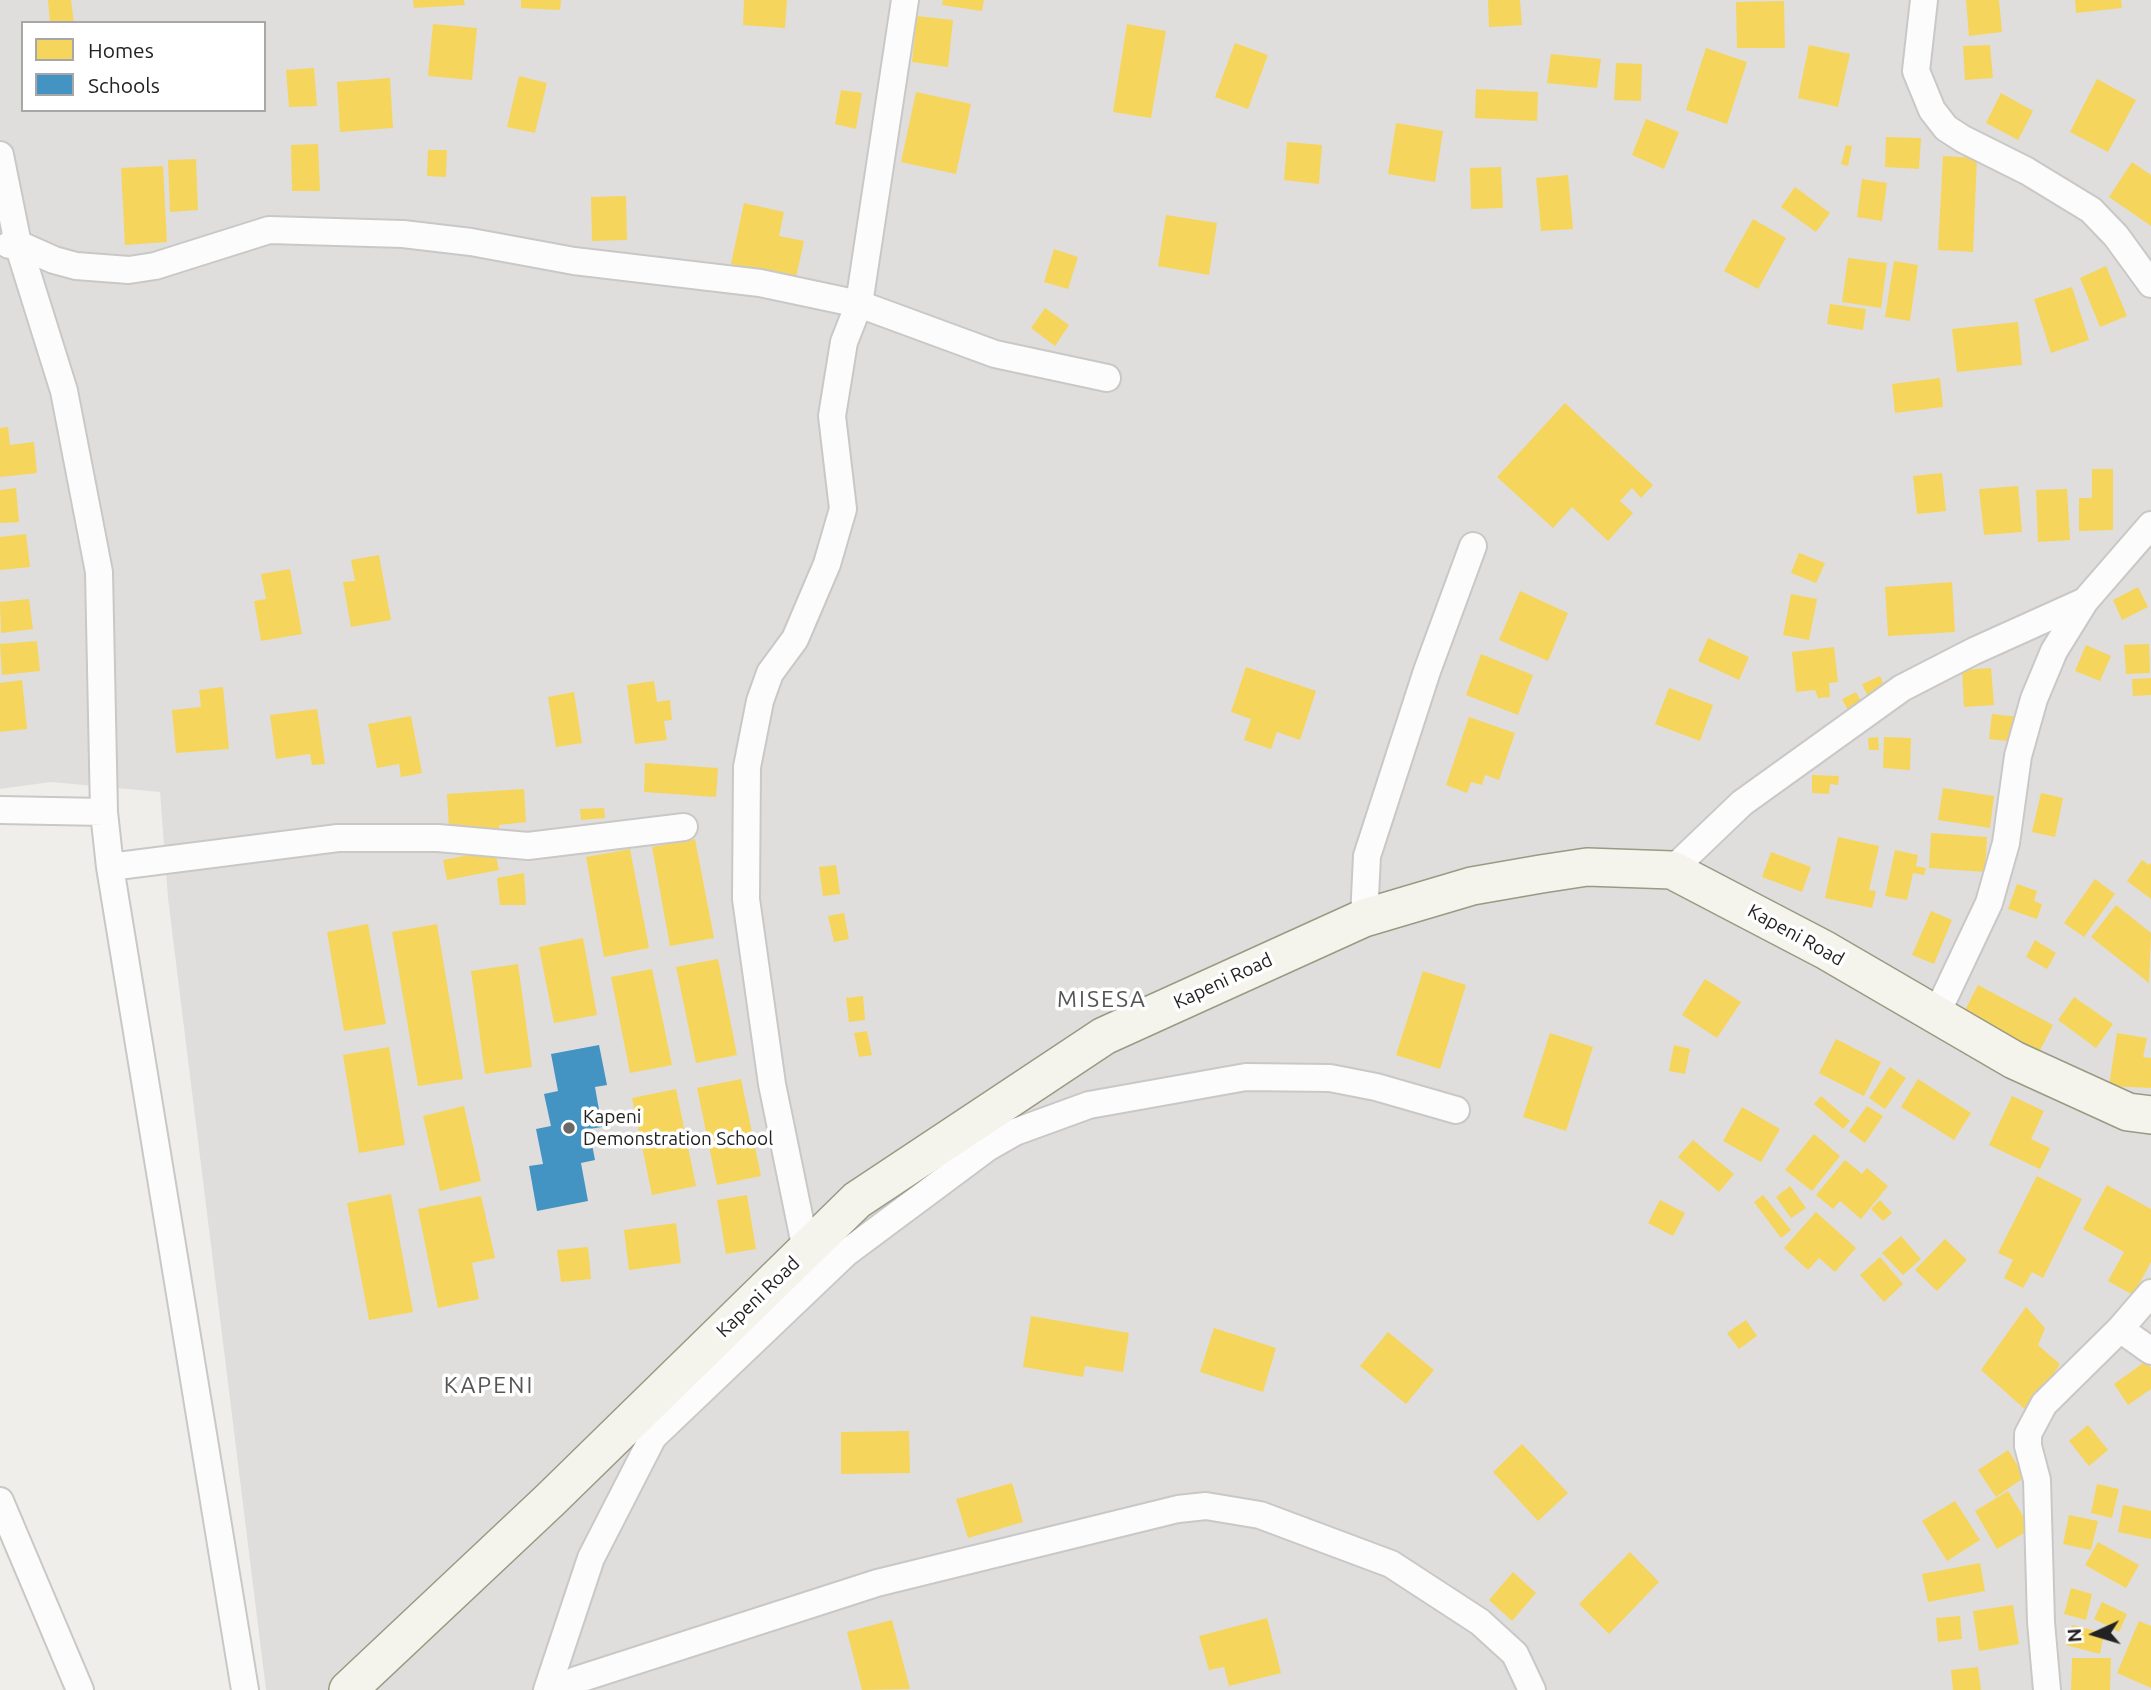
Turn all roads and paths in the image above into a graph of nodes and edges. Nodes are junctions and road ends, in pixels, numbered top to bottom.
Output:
1 (905, 0) edge
2 (1924, 0) edge
3 (0, 155) edge
4 (9, 245) edge
5 (2151, 285) edge
6 (859, 304) junction
7 (1107, 378) dead end
8 (2151, 525) edge
9 (1473, 546) dead end
10 (2085, 601) junction
11 (0, 810) edge
12 (104, 813) junction
13 (684, 827) dead end
14 (110, 867) junction
15 (1672, 870) junction
16 (1364, 918) junction
17 (1936, 1015) junction
18 (1456, 1110) dead end
19 (2151, 1115) edge
20 (806, 1250) junction
21 (2151, 1293) edge
22 (2120, 1329) junction
23 (2151, 1351) edge
24 (0, 1501) edge
25 (80, 1690) edge
26 (245, 1690) edge
27 (348, 1690) edge
28 (547, 1690) edge
29 (558, 1690) edge
30 (1532, 1690) edge
31 (2047, 1690) edge

1 - 6 street
2 - 5 street
3 - 4 street
4 - 6 street
4 - 12 street
6 - 7 street
6 - 20 street
8 - 10 street
9 - 16 street
10 - 15 street
10 - 17 street
11 - 12 street
12 - 14 street
13 - 14 street
14 - 26 street
15 - 16 main road, Kapeni Road
15 - 17 main road, Kapeni Road
16 - 20 main road, Kapeni Road
17 - 19 main road, Kapeni Road
18 - 28 street
20 - 27 main road, Kapeni Road
21 - 22 street
22 - 23 street
22 - 31 street
24 - 25 street
29 - 30 street

